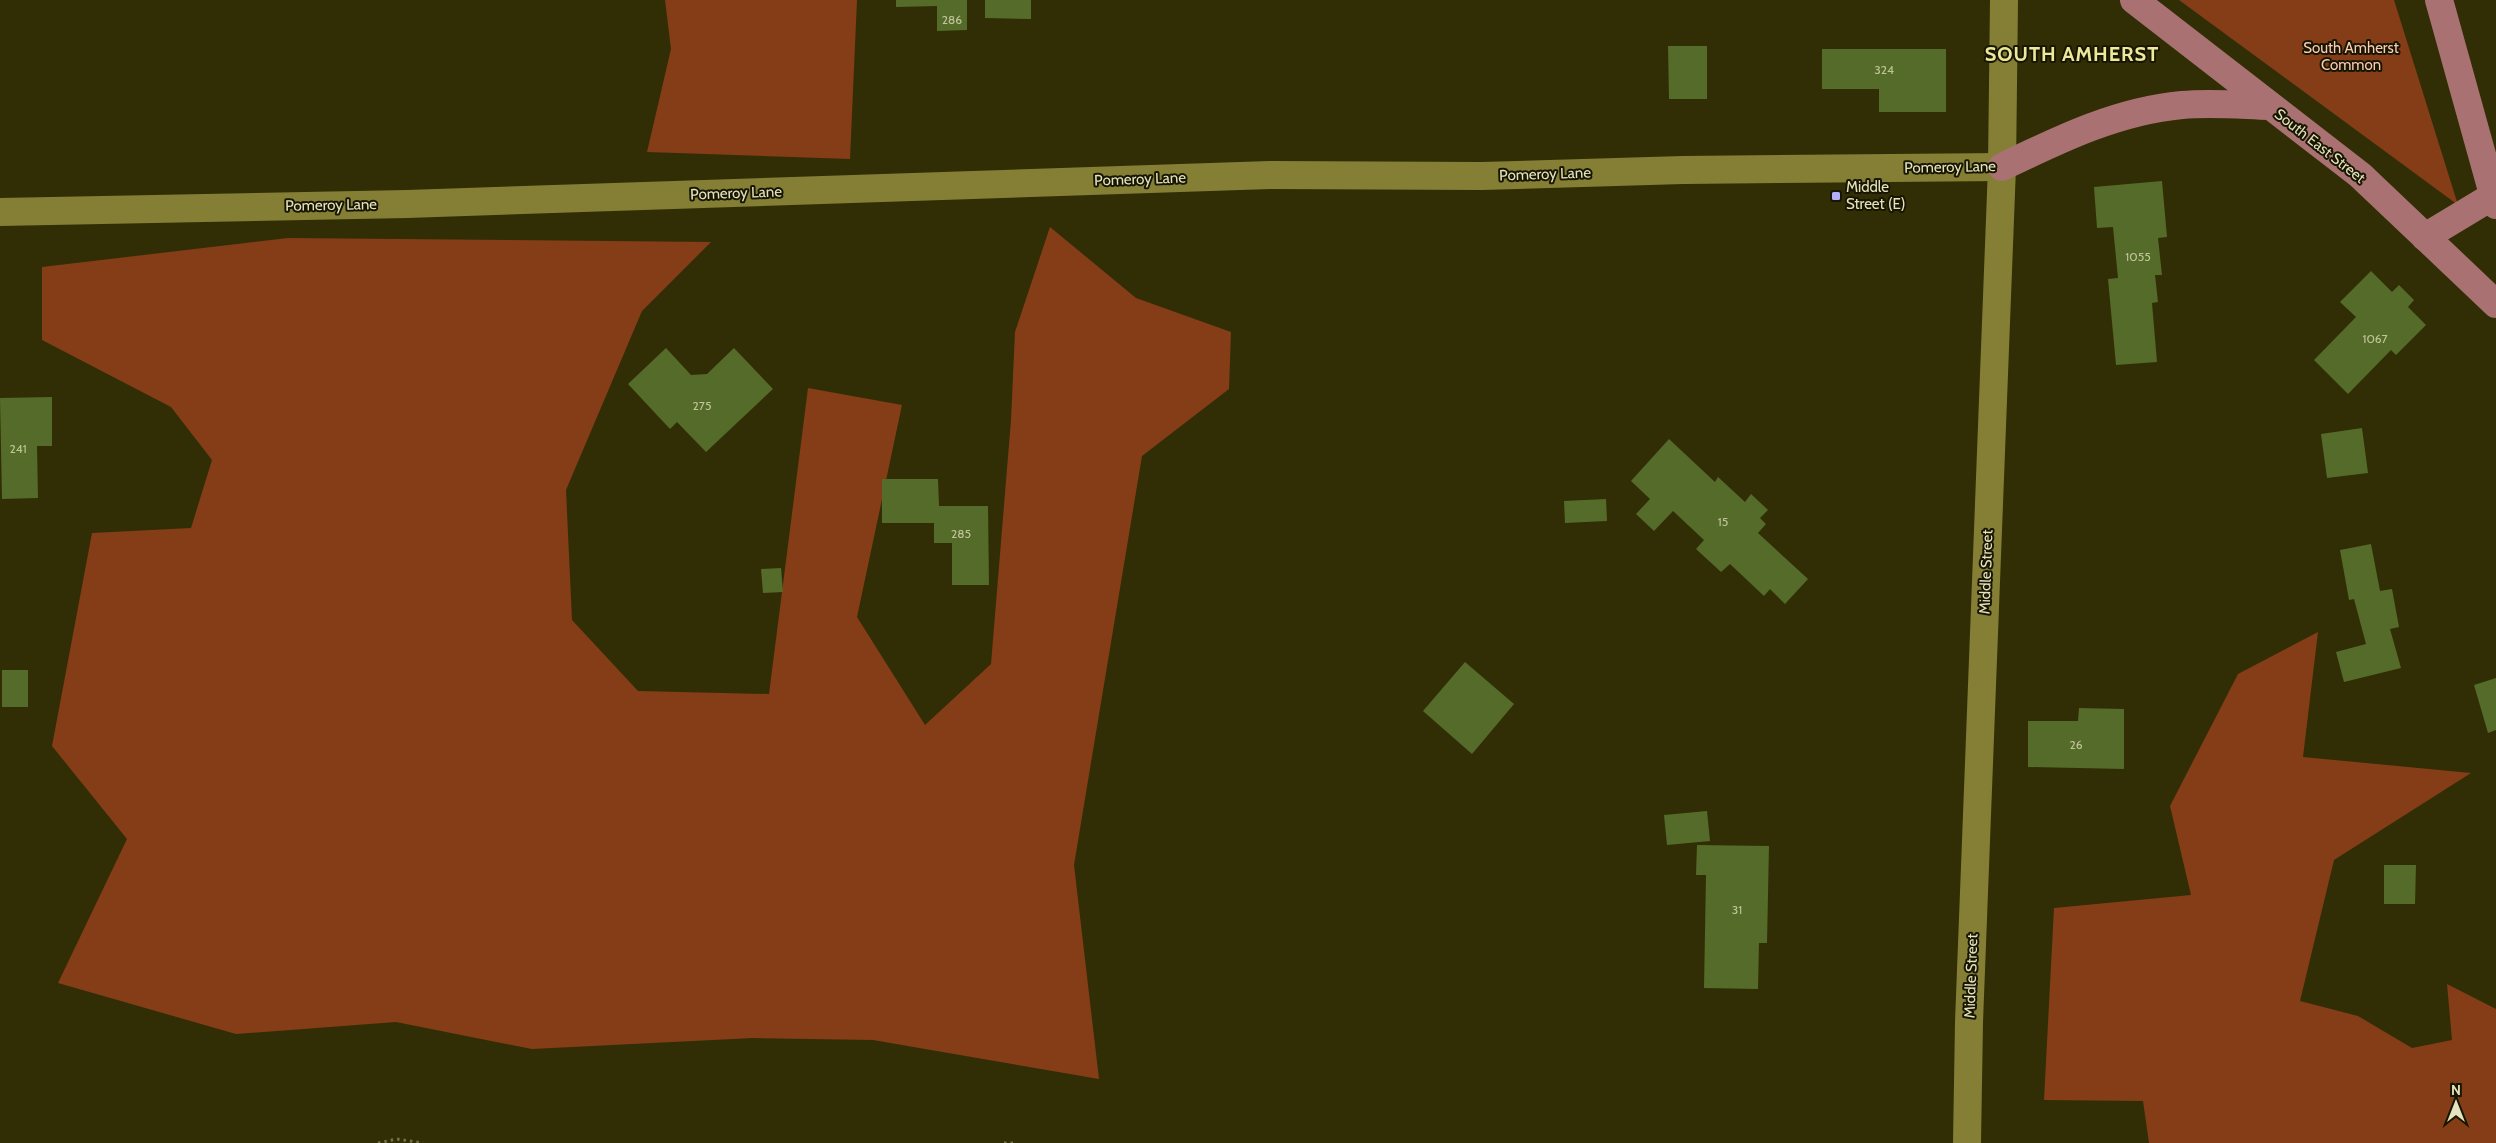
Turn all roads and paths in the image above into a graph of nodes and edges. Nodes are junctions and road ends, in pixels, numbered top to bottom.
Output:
1 (2004, 0) edge
2 (2134, 0) edge
3 (2439, 0) edge
4 (2270, 106) junction
5 (2002, 167) junction
6 (2495, 201) edge
7 (0, 212) edge
8 (2425, 237) junction
9 (2496, 304) edge
10 (378, 1143) edge
11 (423, 1143) edge
12 (1004, 1143) edge
13 (1014, 1143) edge
14 (1967, 1143) edge

1 - 5 street, Middle Street
2 - 4 main road, South East Street
3 - 6 main road
4 - 5 main road, Pomeroy Lane
4 - 8 main road, South East Street
5 - 7 street, Pomeroy Lane
5 - 14 street, Middle Street
6 - 8 main road
8 - 9 main road, South East Street
10 - 11 path
12 - 13 path

